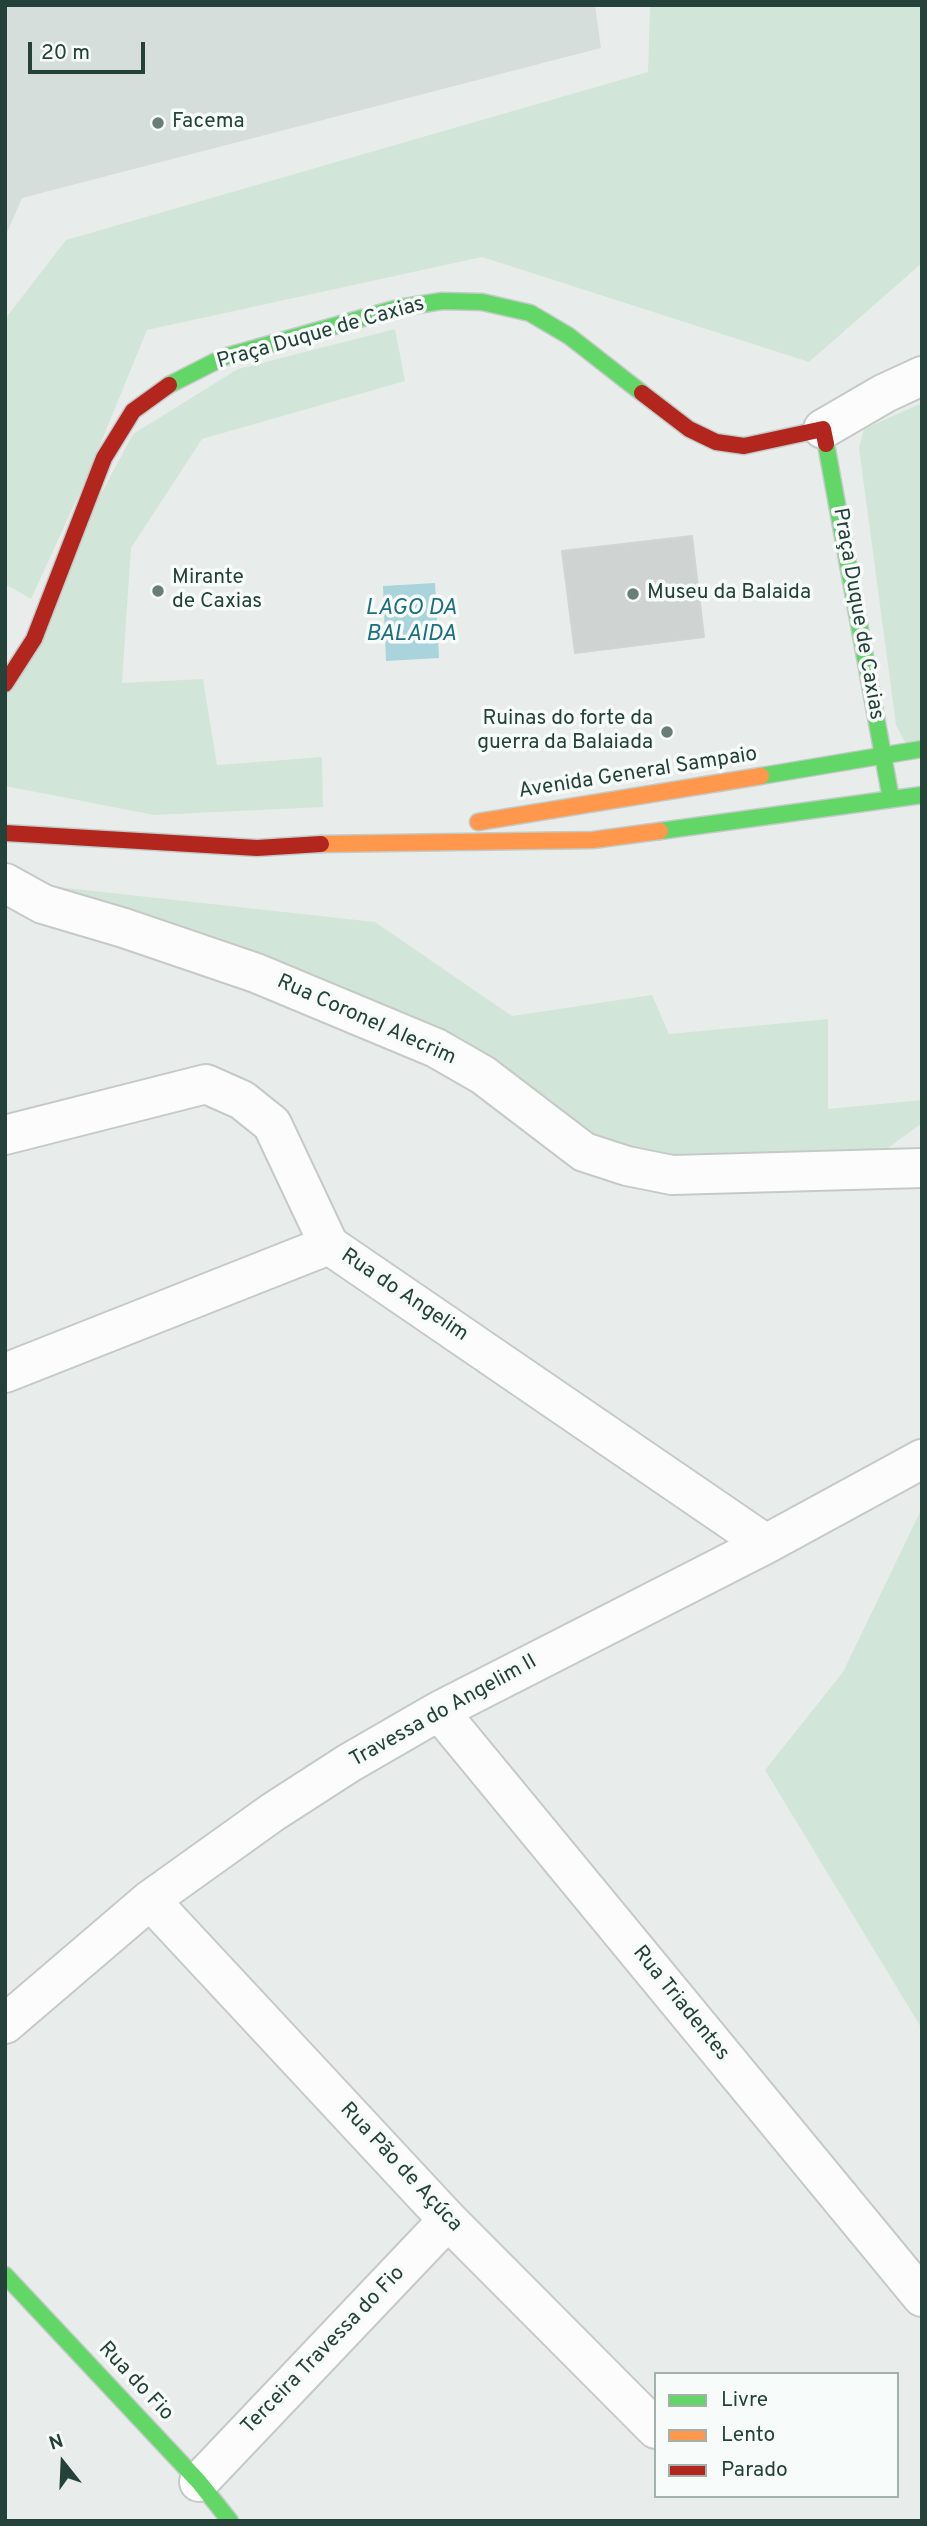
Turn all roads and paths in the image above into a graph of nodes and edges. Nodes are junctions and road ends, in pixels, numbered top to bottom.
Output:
1 (922, 376) edge
2 (823, 429) junction
3 (5, 684) edge
4 (922, 749) edge
5 (883, 756) junction
6 (922, 795) edge
7 (891, 799) junction
8 (5, 833) edge
9 (360, 842) junction
10 (5, 883) edge
11 (5, 1135) edge
12 (922, 1168) edge
13 (329, 1245) junction
14 (5, 1373) edge
15 (922, 1459) edge
16 (766, 1544) junction
17 (439, 1711) junction
18 (150, 1900) junction
19 (5, 2024) edge
20 (448, 2221) junction
21 (5, 2274) edge
22 (922, 2297) edge
23 (654, 2427) edge
24 (200, 2482) junction
25 (230, 2521) edge

1 - 2 street, Praça Duque de Caxias
2 - 3 street, Praça Duque de Caxias
2 - 5 street, Praça Duque de Caxias
4 - 5 street, Avenida General Sampaio
5 - 7 street, Praça Duque de Caxias
5 - 9 street, Avenida General Sampaio
6 - 7 street, Avenida General Sampaio
7 - 9 street, Avenida General Sampaio
8 - 9 street, Avenida General Sampaio
10 - 12 street, Rua Coronel Alecrim
11 - 13 street
13 - 14 street, Rua do Angelim
13 - 16 street, Rua do Angelim
15 - 16 street, Travessa do Angelim II
16 - 17 street, Travessa do Angelim II
17 - 18 street, Travessa do Angelim II
17 - 22 street, Rua Triadentes
18 - 19 street, Travessa do Angelim II
18 - 20 street, Rua Pão de Açúca
20 - 23 street, Rua Pão de Açúca
20 - 24 street, Terceira Travessa do Fio
21 - 24 street, Rua do Fio
24 - 25 street, Rua do Fio

